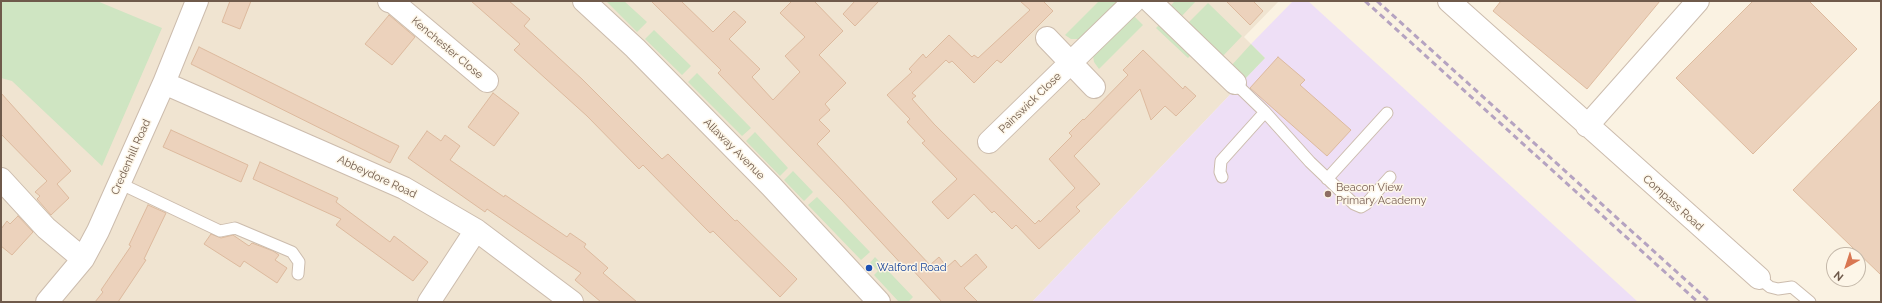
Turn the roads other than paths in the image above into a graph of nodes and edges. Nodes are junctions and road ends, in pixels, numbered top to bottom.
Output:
1 (197, 1) edge
2 (389, 1) edge
3 (584, 1) edge
4 (1134, 1) edge
5 (1150, 1) edge
6 (1449, 1) edge
7 (1698, 1) edge
8 (1047, 38) dead end
9 (1070, 63) junction
10 (487, 81) dead end
11 (164, 83) junction
12 (1235, 83) joint
13 (1094, 87) dead end
14 (1265, 112) junction
15 (1387, 113) dead end
16 (1587, 126) junction
17 (989, 142) dead end
18 (1222, 177) dead end
19 (1390, 177) dead end
20 (1, 178) edge
21 (1327, 179) junction
22 (119, 184) junction
23 (476, 230) junction
24 (83, 259) junction
25 (298, 274) dead end
26 (1759, 278) joint
27 (48, 302) edge
28 (429, 302) edge
29 (572, 302) edge
30 (879, 302) edge
31 (1810, 302) edge

1 - 11 street, Credenhill Road
2 - 10 street, Kenchester Close
3 - 30 street, Allaway Avenue
4 - 9 street, Painswick Close
5 - 12 street
6 - 16 street, Compass Road
7 - 16 street
8 - 9 street, Painswick Close
9 - 13 street, Painswick Close
9 - 17 street, Painswick Close
11 - 22 street, Credenhill Road
11 - 23 street, Abbeydore Road
12 - 14 lane
14 - 18 lane
14 - 21 lane
15 - 21 lane
16 - 26 street, Compass Road
19 - 21 lane
20 - 24 street
22 - 24 street, Credenhill Road
22 - 25 lane
23 - 28 street
23 - 29 street, Abbeydore Road
24 - 27 street, Credenhill Road
26 - 31 lane

